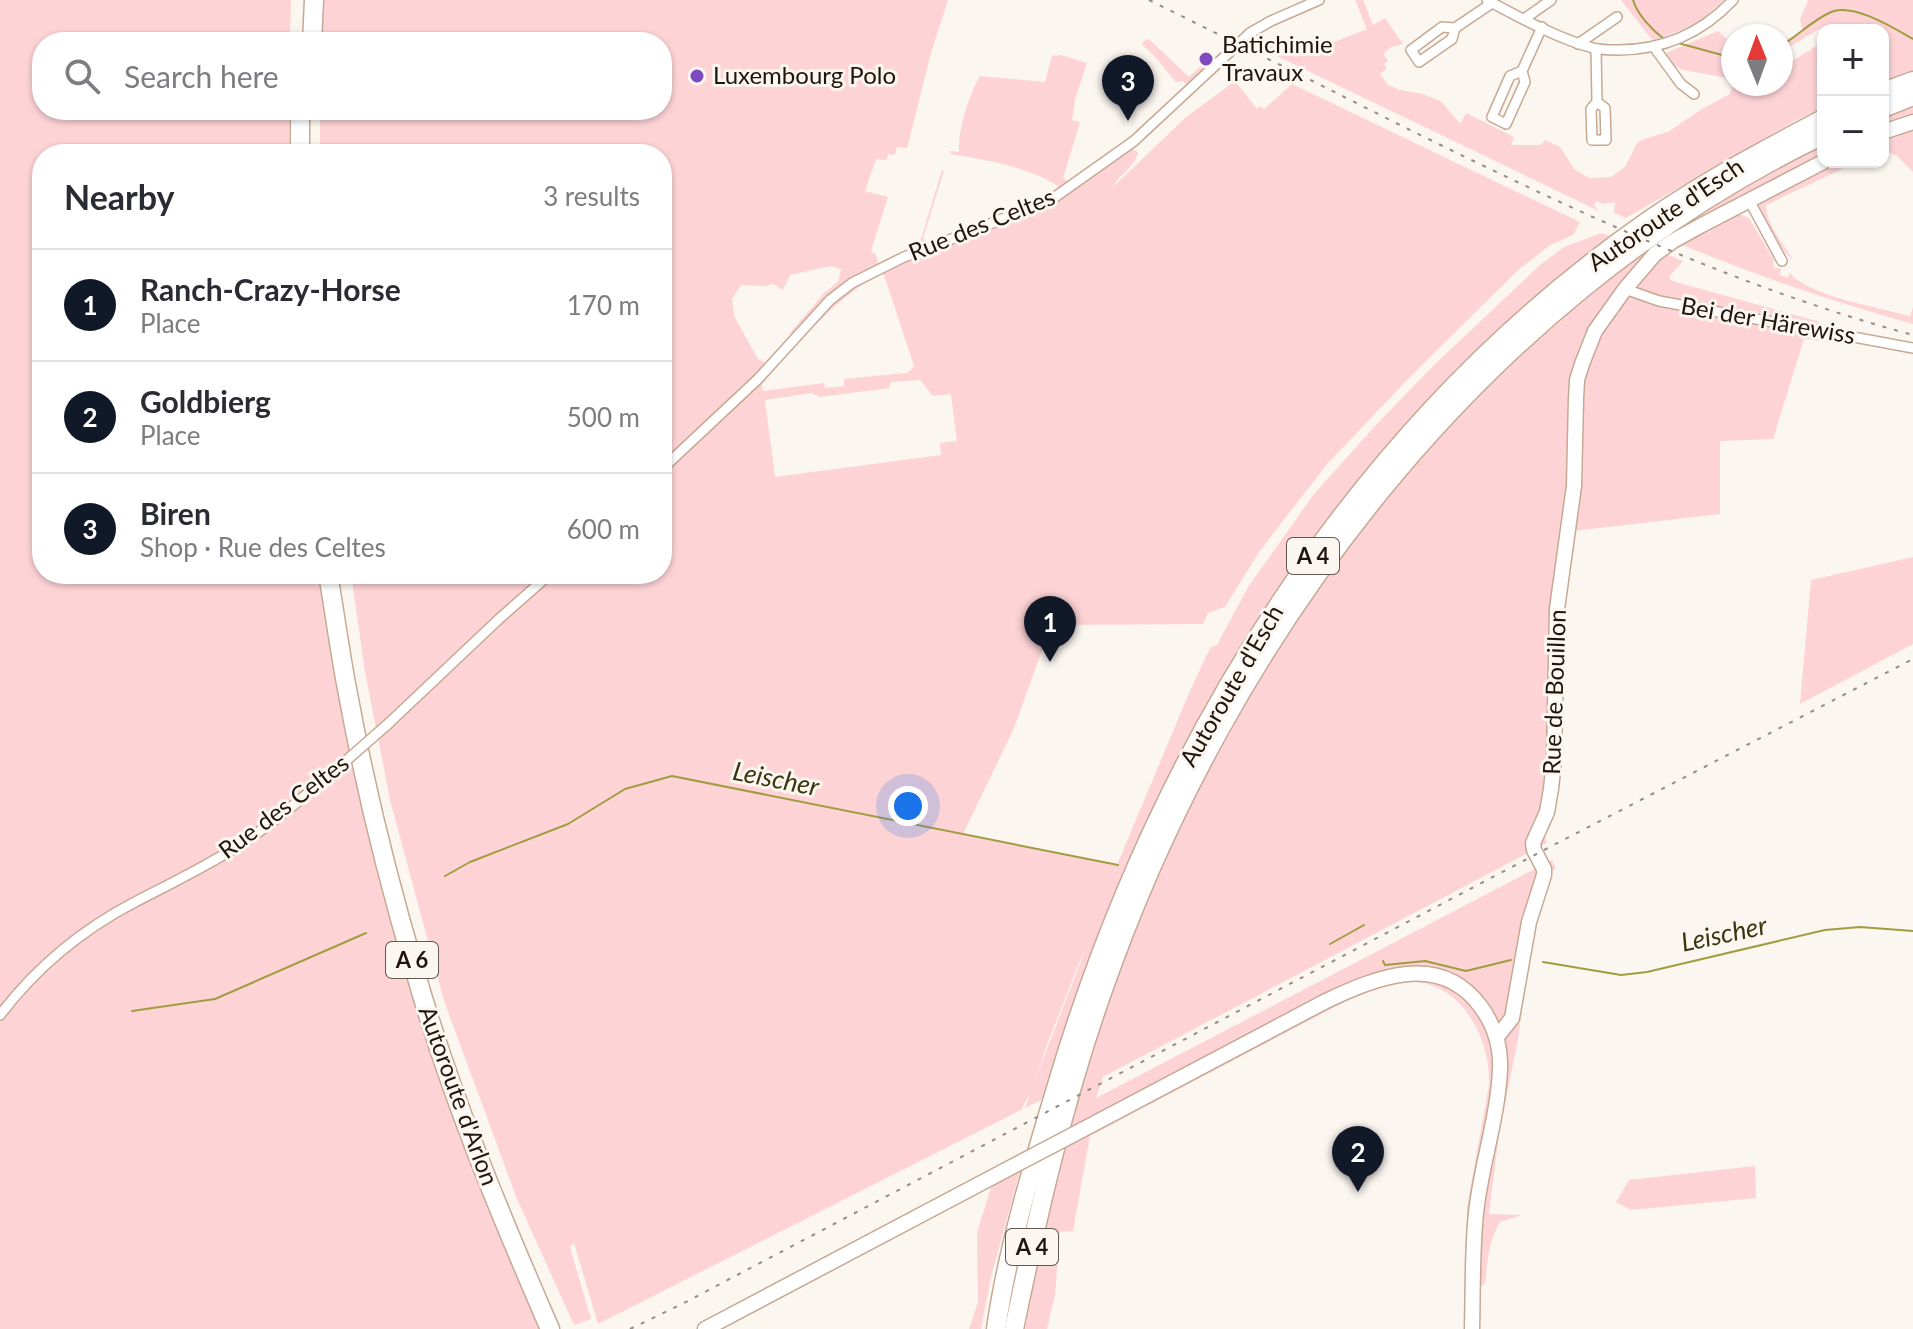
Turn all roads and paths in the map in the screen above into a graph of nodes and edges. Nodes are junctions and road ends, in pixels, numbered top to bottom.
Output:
1 (303, 0) edge
2 (314, 0) edge
3 (1319, 0) edge
4 (1551, 0) edge
5 (1733, 0) edge
6 (1489, 1) edge
7 (1617, 17) dead end
8 (1524, 19) junction
9 (1542, 27) junction
10 (1455, 28) junction
11 (302, 32) edge
12 (312, 32) edge
13 (1578, 44) junction
14 (1659, 46) junction
15 (1596, 49) junction
16 (1522, 71) junction
17 (1913, 81) edge
18 (1889, 90) edge
19 (1694, 94) dead end
20 (1913, 96) edge
21 (1597, 102) dead end
22 (1889, 106) edge
23 (300, 120) edge
24 (311, 120) edge
25 (1817, 122) edge
26 (1913, 122) edge
27 (1889, 130) edge
28 (1817, 138) edge
29 (300, 144) edge
30 (311, 144) edge
31 (1817, 165) edge
32 (1749, 200) junction
33 (1782, 261) dead end
34 (1625, 289) junction
35 (1913, 348) edge
36 (672, 460) edge
37 (330, 584) edge
38 (342, 584) edge
39 (539, 584) edge
40 (0, 1015) edge
41 (1497, 1037) junction
42 (1016, 1324) edge
43 (550, 1329) edge
44 (562, 1329) edge
45 (705, 1329) edge
46 (994, 1329) edge
47 (1472, 1329) edge

1 - 11 highway
2 - 12 highway
3 - 36 street, Rue des Celtes
4 - 8 street
5 - 14 street
6 - 8 street
6 - 10 street
7 - 13 street
8 - 9 street
9 - 13 street
9 - 16 street
10 - 10 street
13 - 15 street
14 - 15 street
14 - 19 street
15 - 21 street
16 - 16 street
17 - 18 highway
20 - 22 highway
23 - 29 highway
24 - 30 highway
25 - 46 highway, Autoroute d'Esch / A 4
26 - 27 main road
28 - 42 highway, Autoroute d'Esch / A 4
31 - 32 main road, Rue de Bouillon
32 - 33 street
32 - 34 main road, Rue de Bouillon
34 - 35 street, Bei der Härewiss
34 - 41 main road, Rue de Bouillon
37 - 43 highway, Autoroute d'Arlon / A 6
38 - 44 highway, Autoroute d'Arlon / A 6
39 - 40 street, Rue des Celtes, bridge
41 - 45 main road, bridge
41 - 47 main road

